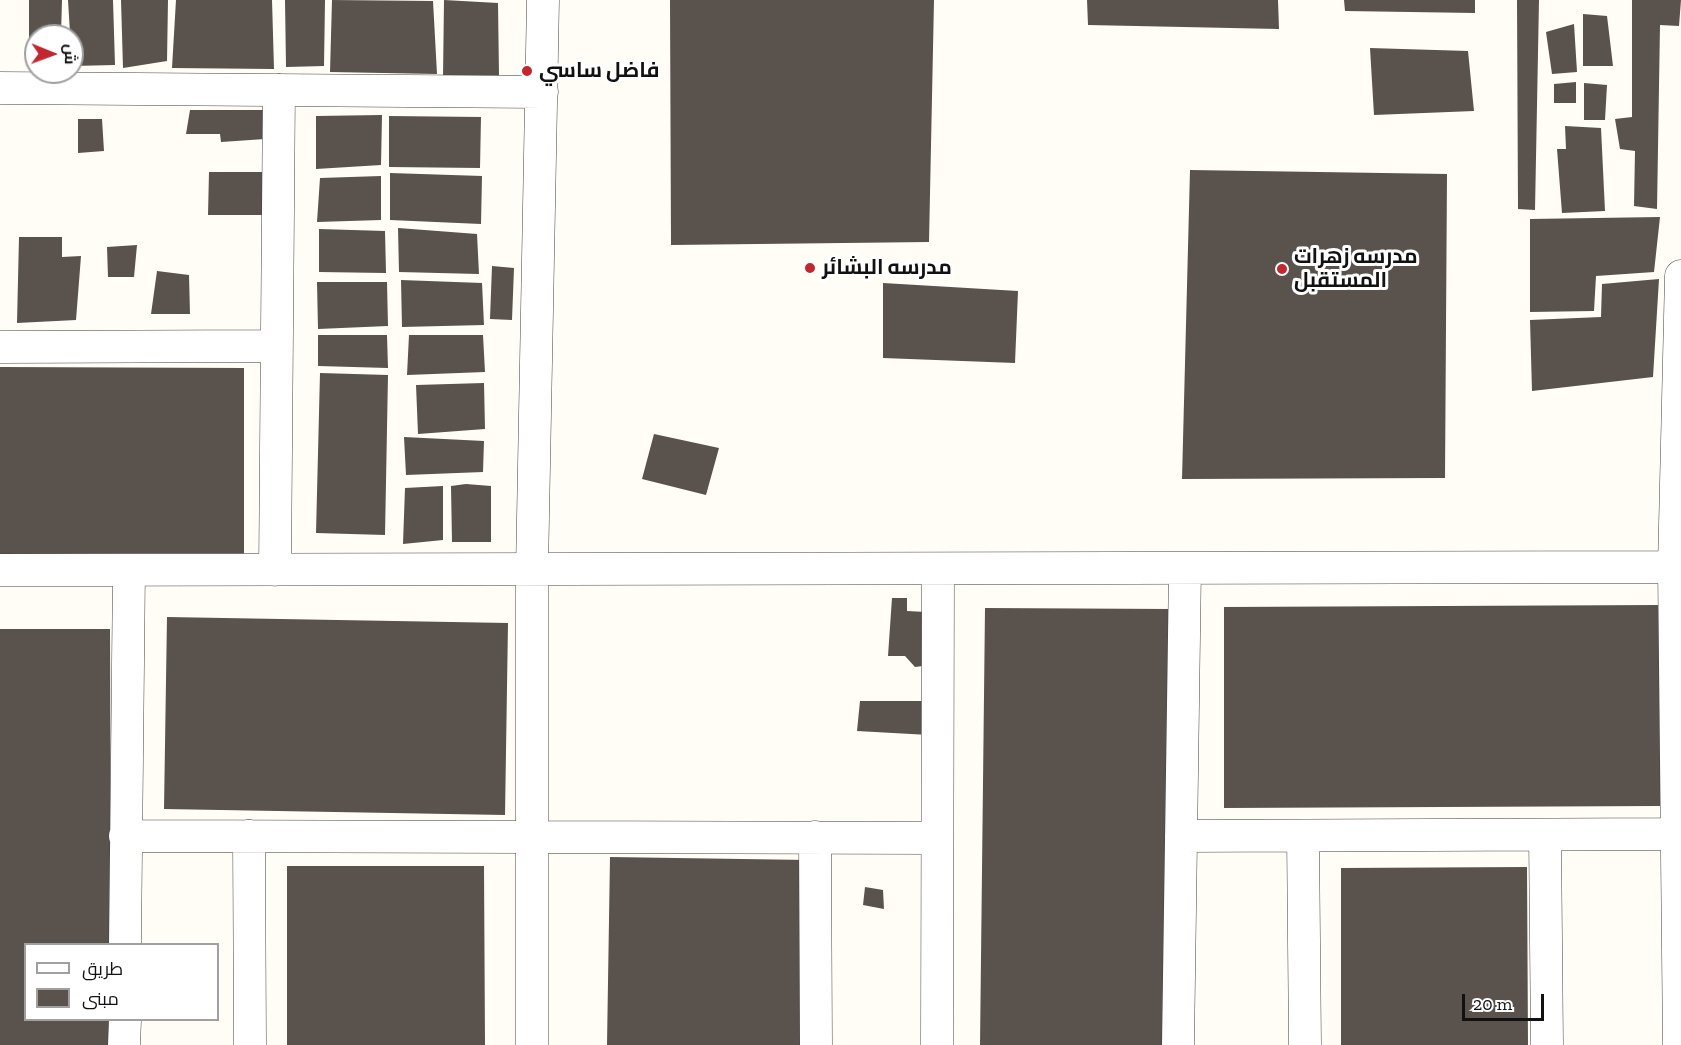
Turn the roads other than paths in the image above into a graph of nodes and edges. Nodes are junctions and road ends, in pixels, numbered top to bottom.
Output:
1 (543, 0) edge
2 (0, 88) edge
3 (279, 90) junction
4 (542, 92) junction
5 (1681, 276) edge
6 (1680, 319) edge
7 (276, 346) junction
8 (0, 347) edge
9 (1677, 567) edge
10 (1185, 568) junction
11 (532, 569) junction
12 (938, 569) junction
13 (0, 570) edge
14 (129, 570) junction
15 (275, 570) junction
16 (1676, 834) junction
17 (1545, 835) junction
18 (125, 836) junction
19 (249, 836) junction
20 (1181, 836) junction
21 (1304, 836) junction
22 (533, 837) junction
23 (815, 837) junction
24 (937, 838) junction
25 (125, 943) edge
26 (124, 1021) edge
27 (124, 1045) edge
28 (250, 1045) edge
29 (532, 1045) edge
30 (816, 1045) edge
31 (937, 1045) edge
32 (1178, 1045) edge
33 (1305, 1045) edge
34 (1547, 1045) edge
35 (1679, 1045) edge

1 - 4 street
2 - 3 street
3 - 4 street
3 - 7 street
4 - 11 street
5 - 6 street
6 - 9 street
7 - 8 street
7 - 15 street
9 - 10 street
9 - 16 street
10 - 12 street
10 - 20 street
11 - 12 street
11 - 15 street
11 - 22 street
12 - 24 street
13 - 14 street
14 - 15 street
14 - 18 street
16 - 17 street
16 - 35 street
17 - 21 street
17 - 34 street
18 - 19 street
18 - 25 street
19 - 22 street
19 - 28 street
20 - 21 street
20 - 32 street
21 - 33 street
22 - 23 street
22 - 29 street
23 - 24 street
23 - 30 street
24 - 31 street
26 - 27 street

